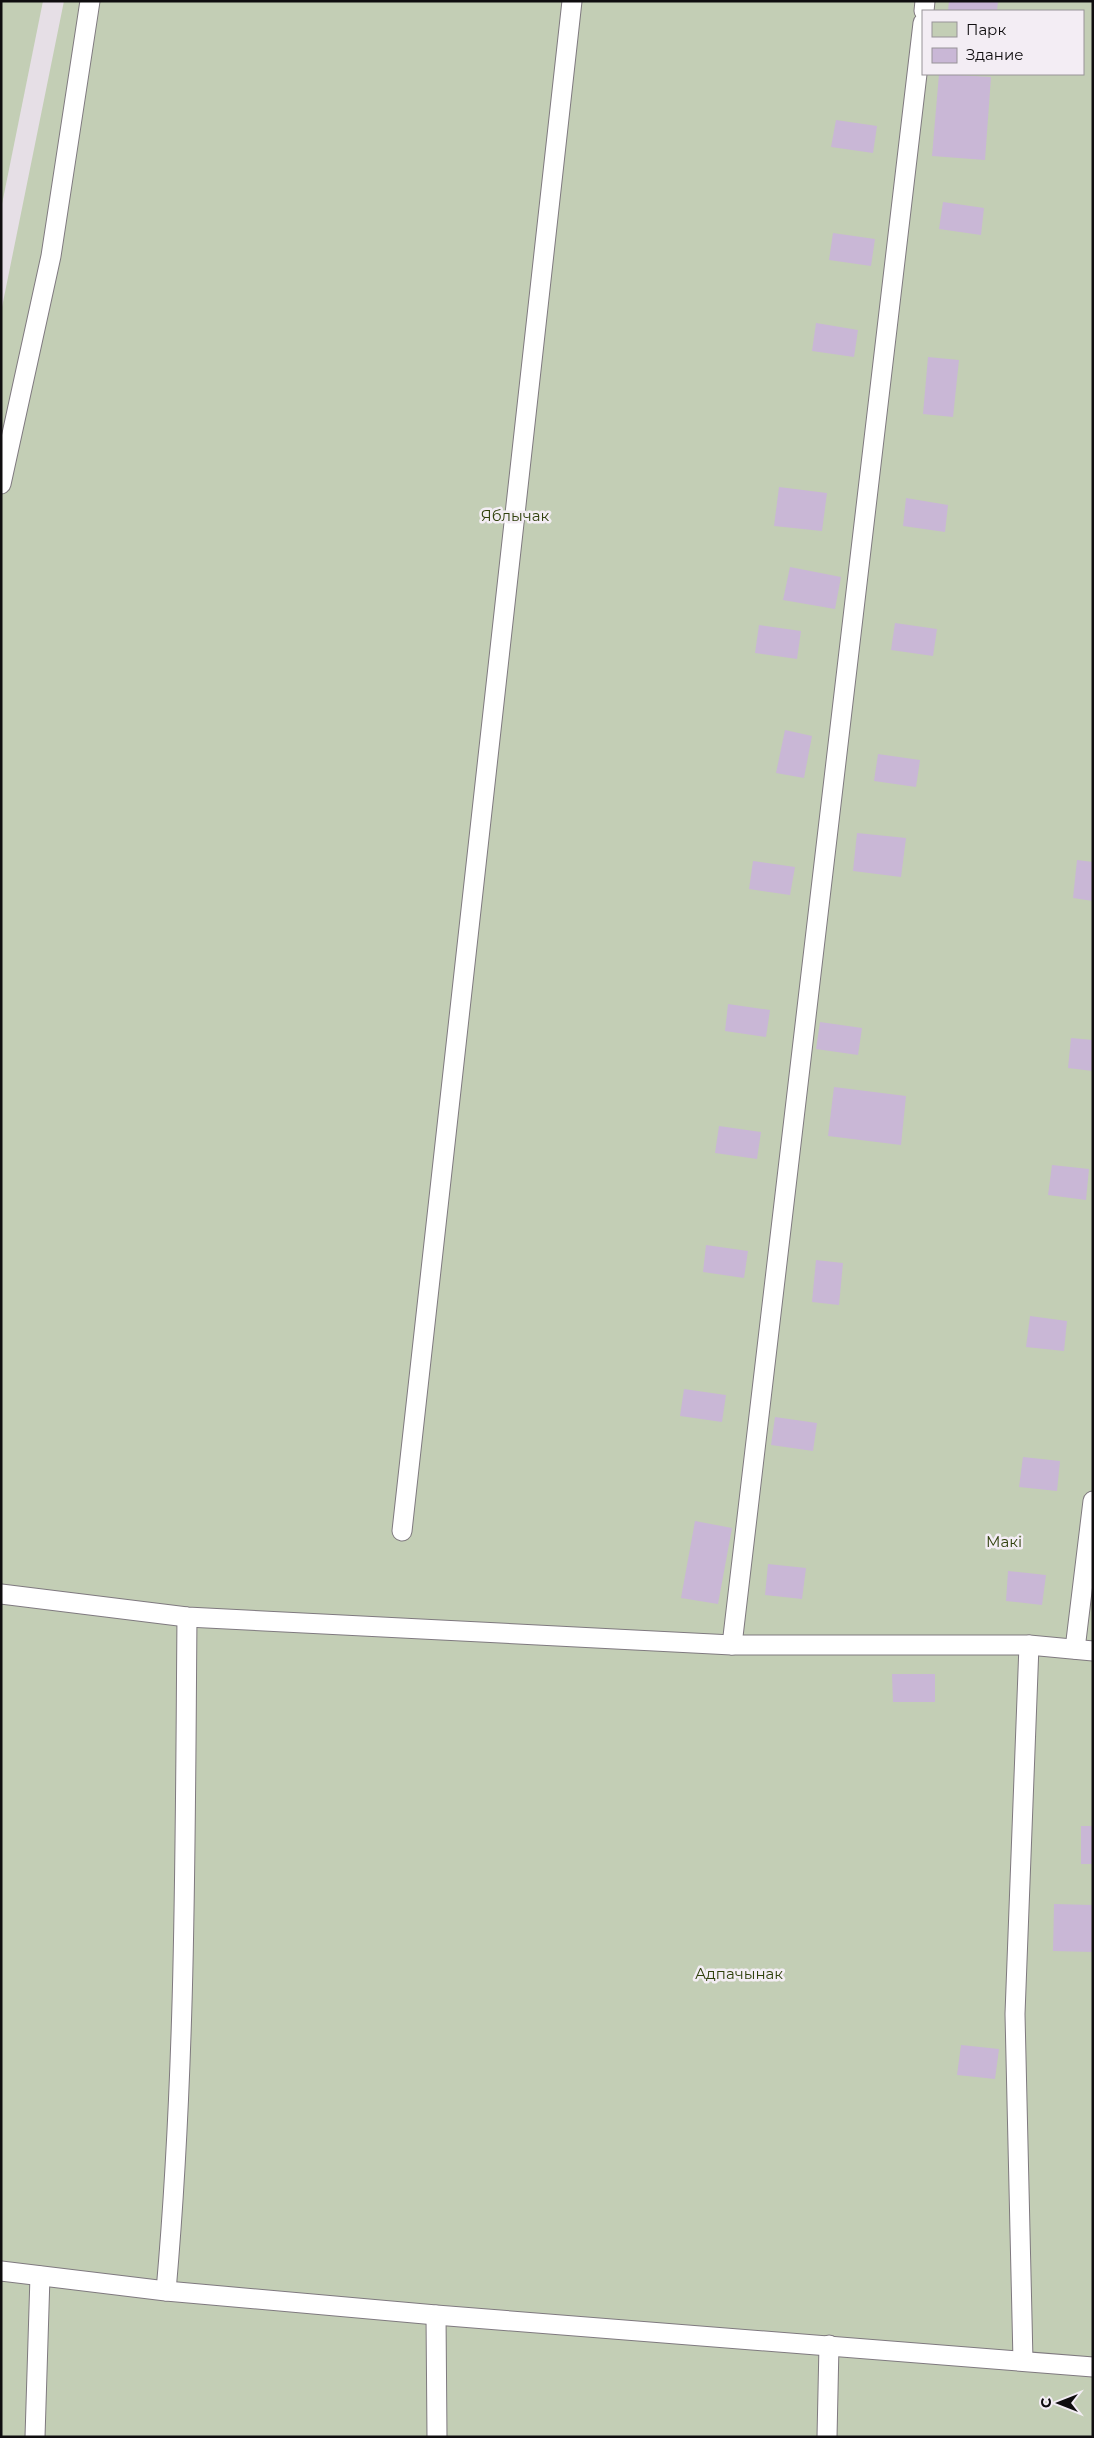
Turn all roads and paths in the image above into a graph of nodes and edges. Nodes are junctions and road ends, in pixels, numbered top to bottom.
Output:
1 (90, 1) edge
2 (572, 1) edge
3 (922, 31) edge
4 (1, 484) edge
5 (1093, 1501) edge
6 (402, 1532) dead end
7 (1, 1594) edge
8 (187, 1617) junction
9 (732, 1645) junction
10 (1029, 1645) junction
11 (1084, 1650) edge
12 (1, 2272) edge
13 (40, 2276) junction
14 (166, 2291) junction
15 (436, 2315) junction
16 (829, 2345) junction
17 (1023, 2361) junction
18 (1093, 2367) edge
19 (35, 2437) edge
20 (437, 2437) edge
21 (827, 2437) edge

1 - 4 lane
2 - 6 lane
3 - 9 lane
5 - 11 lane
7 - 8 lane
8 - 9 lane
8 - 14 lane
9 - 10 lane
10 - 11 lane
10 - 17 lane
12 - 13 lane
13 - 14 lane
13 - 19 lane
14 - 15 lane
15 - 16 lane
15 - 20 lane
16 - 17 lane
16 - 21 lane
17 - 18 lane

